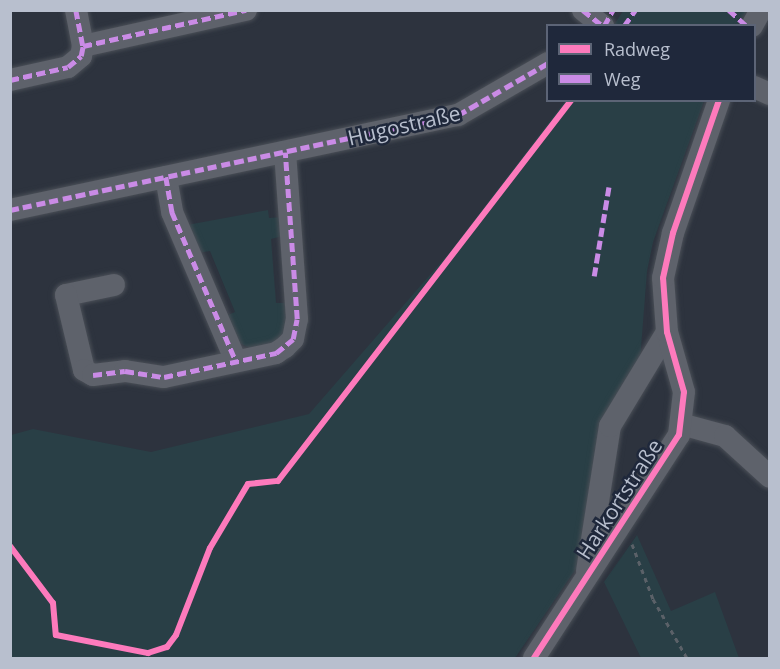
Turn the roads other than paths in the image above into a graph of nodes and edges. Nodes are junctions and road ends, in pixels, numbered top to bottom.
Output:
1 (76, 10) edge
2 (246, 10) edge
3 (583, 10) edge
4 (613, 10) edge
5 (761, 10) edge
6 (200, 15) edge
7 (601, 24) edge
8 (605, 24) edge
9 (753, 24) edge
10 (84, 46) junction
11 (546, 64) edge
12 (10, 80) edge
13 (756, 88) edge
14 (770, 94) edge
15 (718, 102) edge
16 (285, 152) junction
17 (166, 177) junction
18 (10, 210) edge
19 (114, 285) dead end
20 (667, 332) junction
21 (236, 361) junction
22 (681, 424) junction
23 (770, 477) edge
24 (584, 583) junction
25 (534, 658) edge

1 - 10 street
2 - 6 street
3 - 7 street
4 - 8 street
5 - 9 street
6 - 10 street
10 - 12 street
11 - 16 street, Hugostraße
13 - 14 street
15 - 20 street, Harkortstraße
16 - 17 street, Hugostraße
16 - 21 street
17 - 18 street, Hugostraße
17 - 21 street
19 - 21 street
20 - 22 street, Harkortstraße
20 - 24 street
22 - 23 street
22 - 24 street, Harkortstraße
24 - 25 street, Harkortstraße

